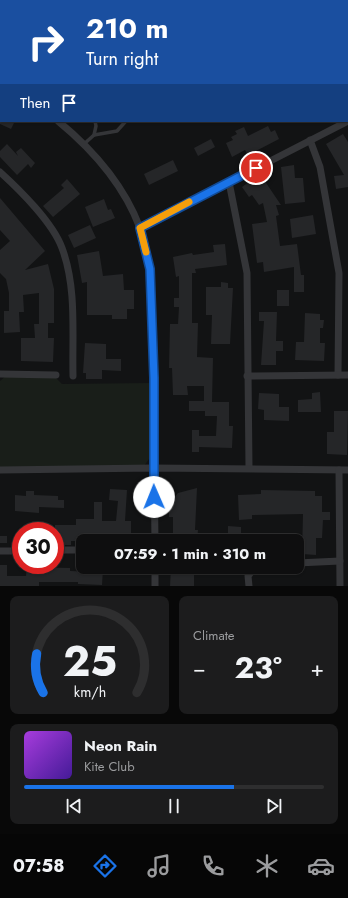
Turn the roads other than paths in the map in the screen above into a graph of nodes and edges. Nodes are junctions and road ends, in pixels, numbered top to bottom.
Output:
1 (59, 122) edge
2 (95, 122) edge
3 (125, 122) edge
4 (346, 122) edge
5 (94, 135) junction
6 (310, 140) junction
7 (84, 145) junction
8 (0, 172) edge
9 (229, 182) junction
10 (140, 228) junction
11 (0, 374) edge
12 (56, 375) dead end
13 (338, 375) junction
14 (348, 375) edge
15 (73, 376) dead end
16 (247, 376) junction
17 (154, 468) junction
18 (249, 468) junction
19 (0, 470) edge
20 (339, 470) junction
21 (348, 470) edge
22 (155, 534) edge
23 (64, 550) edge
24 (76, 550) edge
25 (0, 551) edge
26 (12, 551) edge
27 (340, 561) junction
28 (304, 563) edge
29 (155, 574) edge
30 (249, 574) edge
31 (155, 586) edge
32 (248, 586) edge
33 (340, 586) edge

1 - 7 street
2 - 5 lane
3 - 5 lane
4 - 6 street
5 - 7 lane
6 - 9 street
6 - 13 street
7 - 10 street
8 - 15 street
9 - 10 street
9 - 16 street
10 - 17 street
11 - 12 street
13 - 14 street
13 - 16 street
16 - 18 street
17 - 18 street
17 - 19 street
17 - 22 street
18 - 20 street
20 - 21 street
20 - 27 street
23 - 24 street
25 - 26 street
27 - 28 street
27 - 33 street
29 - 31 street
30 - 32 street

